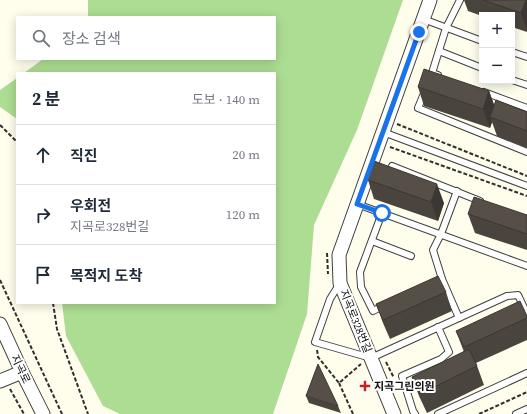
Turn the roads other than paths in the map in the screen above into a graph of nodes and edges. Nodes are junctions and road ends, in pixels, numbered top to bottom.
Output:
1 (430, 0) edge
2 (460, 0) edge
3 (423, 19) junction
4 (446, 28) junction
5 (479, 40) edge
6 (438, 51) junction
7 (515, 53) edge
8 (527, 57) edge
9 (479, 67) edge
10 (432, 73) junction
11 (446, 78) edge
12 (429, 80) edge
13 (515, 81) edge
14 (527, 85) edge
15 (426, 87) edge
16 (476, 89) edge
17 (527, 108) edge
18 (383, 132) junction
19 (527, 152) edge
20 (392, 166) edge
21 (527, 186) edge
22 (457, 191) junction
23 (486, 203) edge
24 (357, 204) junction
25 (382, 213) junction
26 (441, 234) junction
27 (372, 241) junction
28 (411, 256) dead end
29 (527, 266) edge
30 (442, 279) junction
31 (340, 283) junction
32 (428, 285) edge
33 (386, 304) edge
34 (527, 314) edge
35 (459, 318) junction
36 (0, 324) edge
37 (438, 327) junction
38 (367, 360) junction
39 (22, 372) junction
40 (527, 373) edge
41 (5, 385) edge
42 (527, 409) edge
43 (43, 414) edge
44 (394, 414) edge
45 (415, 414) edge
46 (438, 414) edge
47 (516, 414) edge

1 - 3 street, 지곡로328번길
2 - 4 lane
3 - 4 lane
3 - 18 street, 지곡로328번길
4 - 5 lane
4 - 6 lane
6 - 9 lane
6 - 10 lane
7 - 8 lane
10 - 11 lane
10 - 12 lane
13 - 14 lane
15 - 19 lane
16 - 17 lane
18 - 21 lane
18 - 24 street, 지곡로328번길
20 - 22 lane
22 - 23 lane
22 - 26 lane
24 - 25 lane
24 - 31 street, 지곡로328번길
25 - 26 lane
25 - 27 lane
26 - 29 lane
26 - 30 lane
27 - 28 lane
27 - 33 lane
30 - 32 lane
30 - 35 lane
31 - 38 street, 지곡로328번길
31 - 38 lane
34 - 35 lane
35 - 37 lane
36 - 39 street, 지곡로
37 - 38 lane
37 - 45 lane
38 - 44 street, 지곡로328번길
39 - 41 street
39 - 43 street, 지곡로
40 - 46 lane
42 - 47 lane

